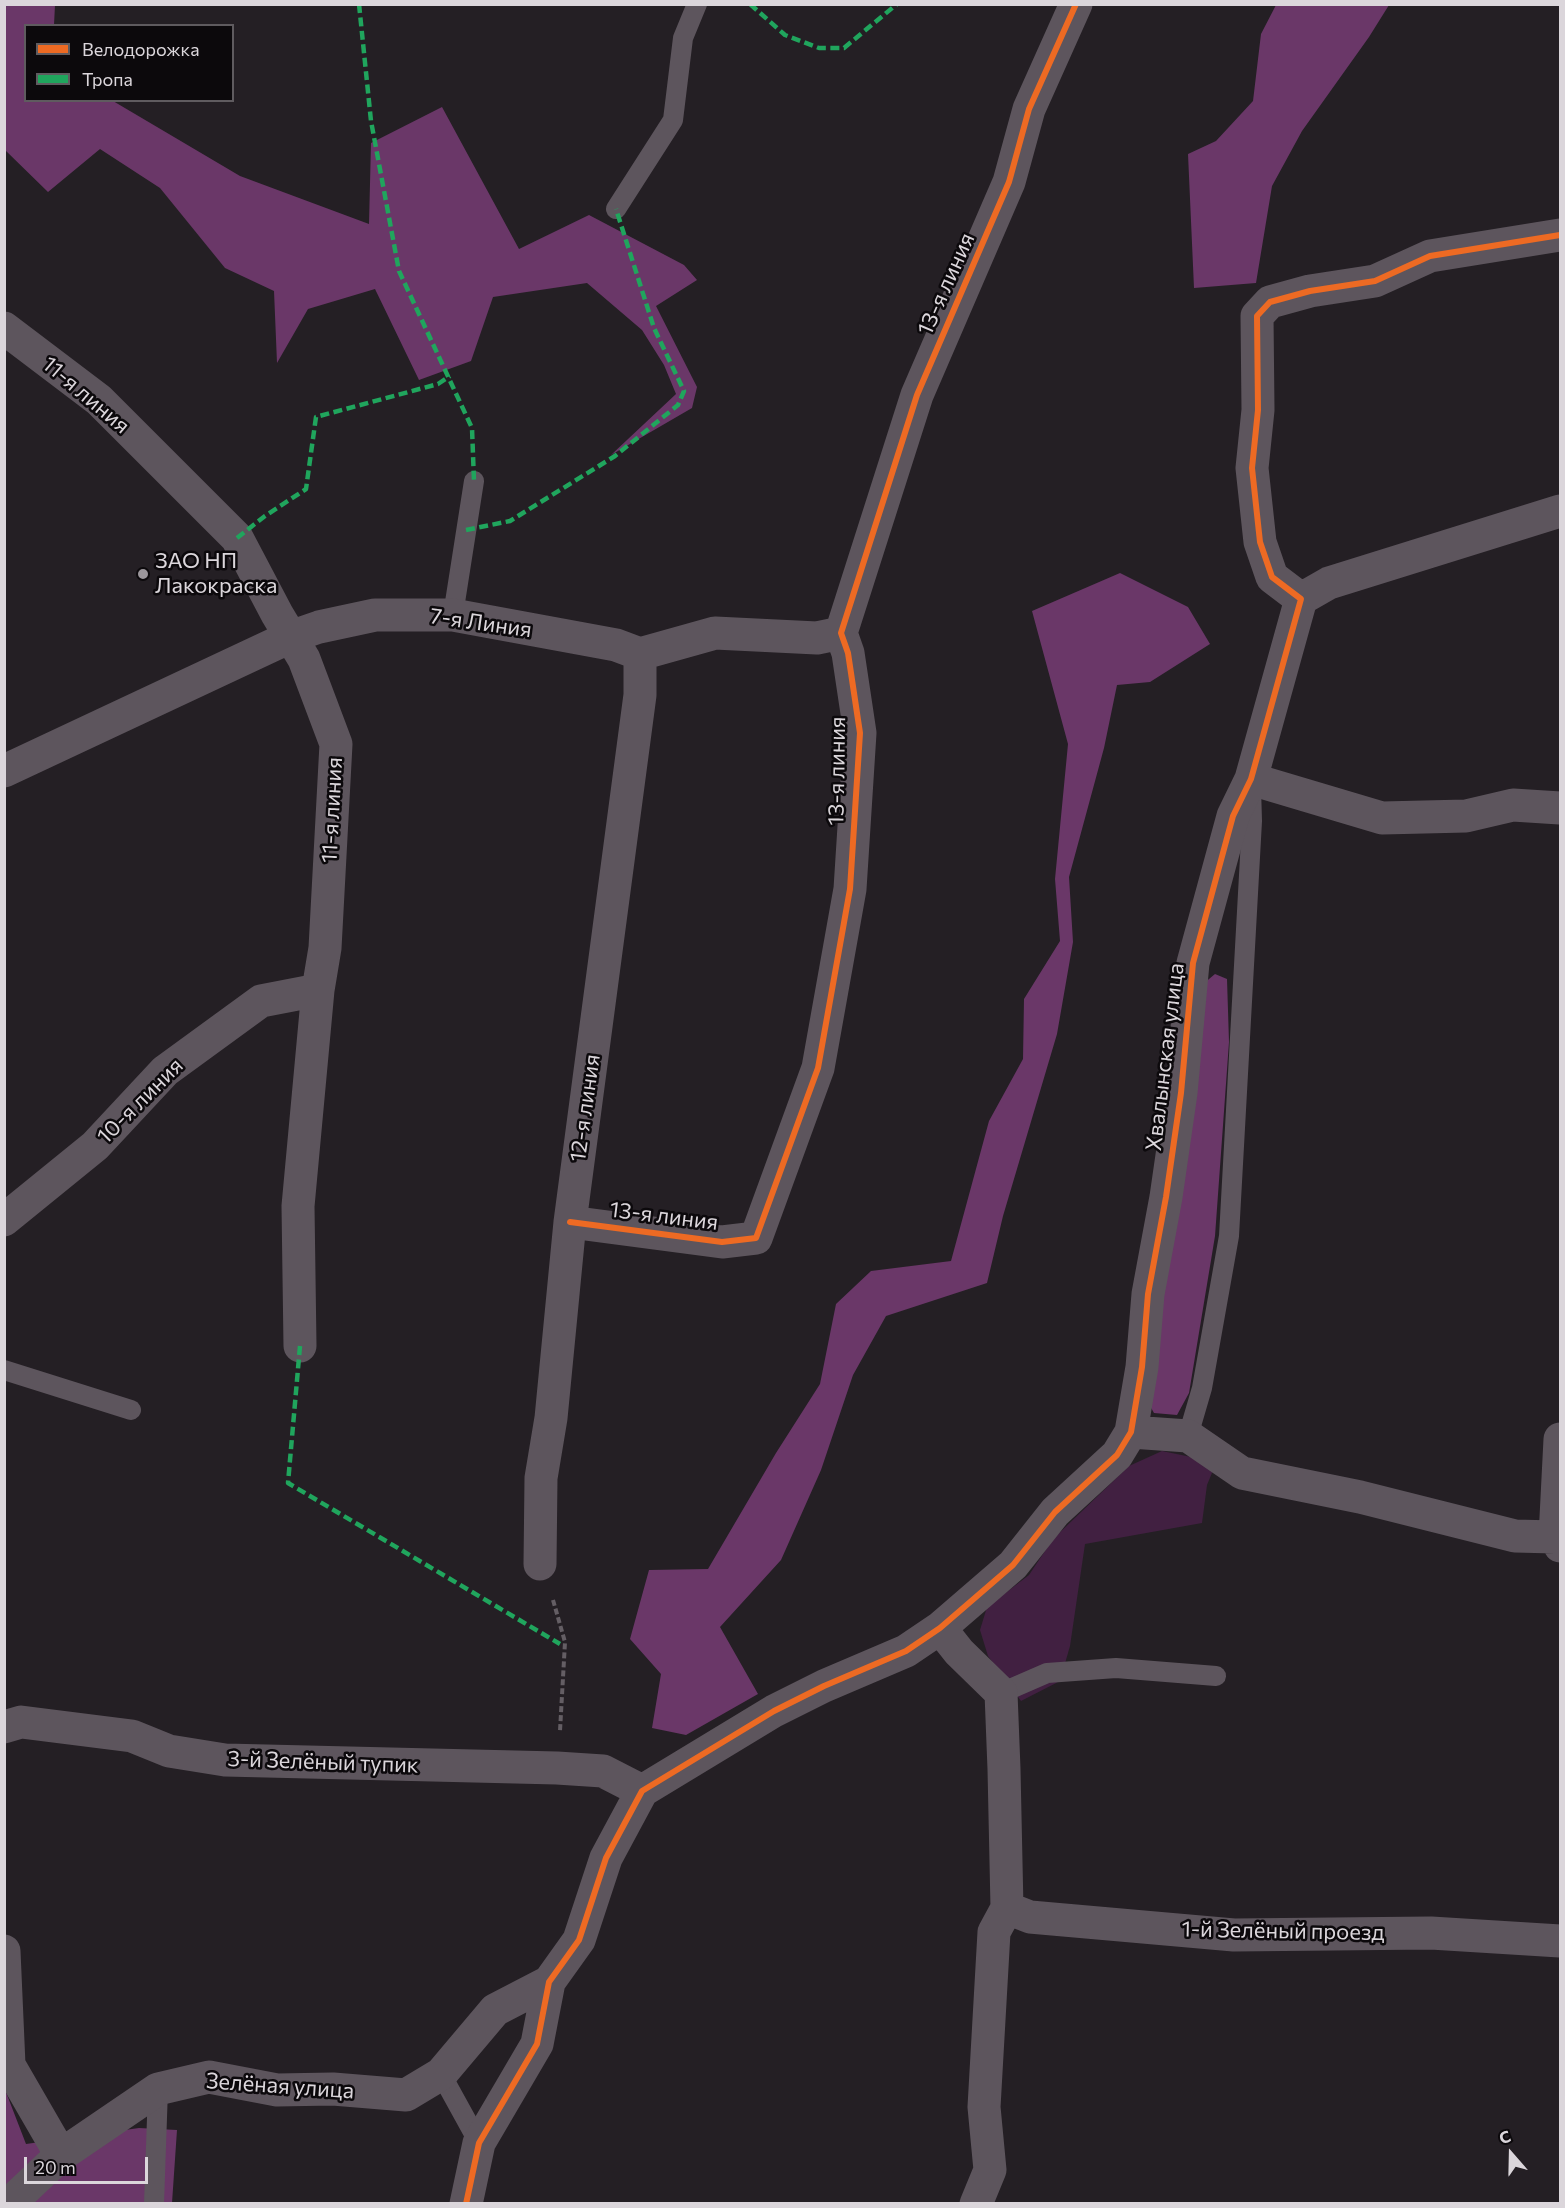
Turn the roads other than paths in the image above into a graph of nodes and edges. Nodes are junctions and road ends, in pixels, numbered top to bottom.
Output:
1 (697, 4) edge
2 (1076, 4) edge
3 (616, 209) dead end
4 (1560, 235) edge
5 (4, 328) edge
6 (474, 481) dead end
7 (1560, 511) edge
8 (1301, 598) junction
9 (453, 615) junction
10 (841, 633) junction
11 (290, 637) junction
12 (640, 654) junction
13 (4, 771) edge
14 (1251, 778) junction
15 (1560, 808) edge
16 (318, 990) junction
17 (4, 1220) edge
18 (570, 1222) junction
19 (300, 1346) dead end
20 (4, 1370) edge
21 (131, 1410) dead end
22 (1131, 1431) junction
23 (1188, 1436) junction
24 (1560, 1439) edge
25 (1558, 1542) edge
26 (540, 1564) road end
27 (940, 1628) junction
28 (1216, 1676) dead end
29 (1000, 1694) junction
30 (4, 1727) edge
31 (642, 1791) junction
32 (1007, 1908) junction
33 (1560, 1941) edge
34 (4, 1951) edge
35 (549, 1982) junction
36 (441, 2074) junction
37 (158, 2089) junction
38 (479, 2143) junction
39 (61, 2155) junction
40 (9, 2204) edge
41 (154, 2204) edge
42 (466, 2204) edge
43 (976, 2204) edge

1 - 3 lane
2 - 10 street, 13-я линия
4 - 8 street
5 - 11 street, 11-я линия
6 - 9 lane
7 - 8 street
8 - 14 street, Хвалынская улица
9 - 11 street, 7-я Линия
9 - 12 street, 7-я Линия
10 - 12 street
10 - 18 street, 13-я линия
11 - 13 street, 7-я Линия
11 - 16 street, 11-я линия
12 - 18 street, 12-я линия
14 - 15 street
14 - 22 street, Хвалынская улица
14 - 23 lane
16 - 17 street, 10-я линия
16 - 19 street, 11-я линия
18 - 26 street, 12-я линия
20 - 21 lane
22 - 23 street
22 - 27 street, Хвалынская улица
23 - 25 street
24 - 25 street
27 - 29 street
27 - 31 street, Хвалынская улица
28 - 29 lane
29 - 32 street
30 - 31 street, 3-й Зелёный тупик
31 - 35 street
32 - 33 street, 1-й Зелёный проезд
32 - 43 street
34 - 39 street
35 - 36 street, Зелёная улица
35 - 38 street
36 - 37 street, Зелёная улица
36 - 38 lane
37 - 39 street, Зелёная улица
37 - 41 lane
38 - 42 street
39 - 40 street, Зелёная улица

